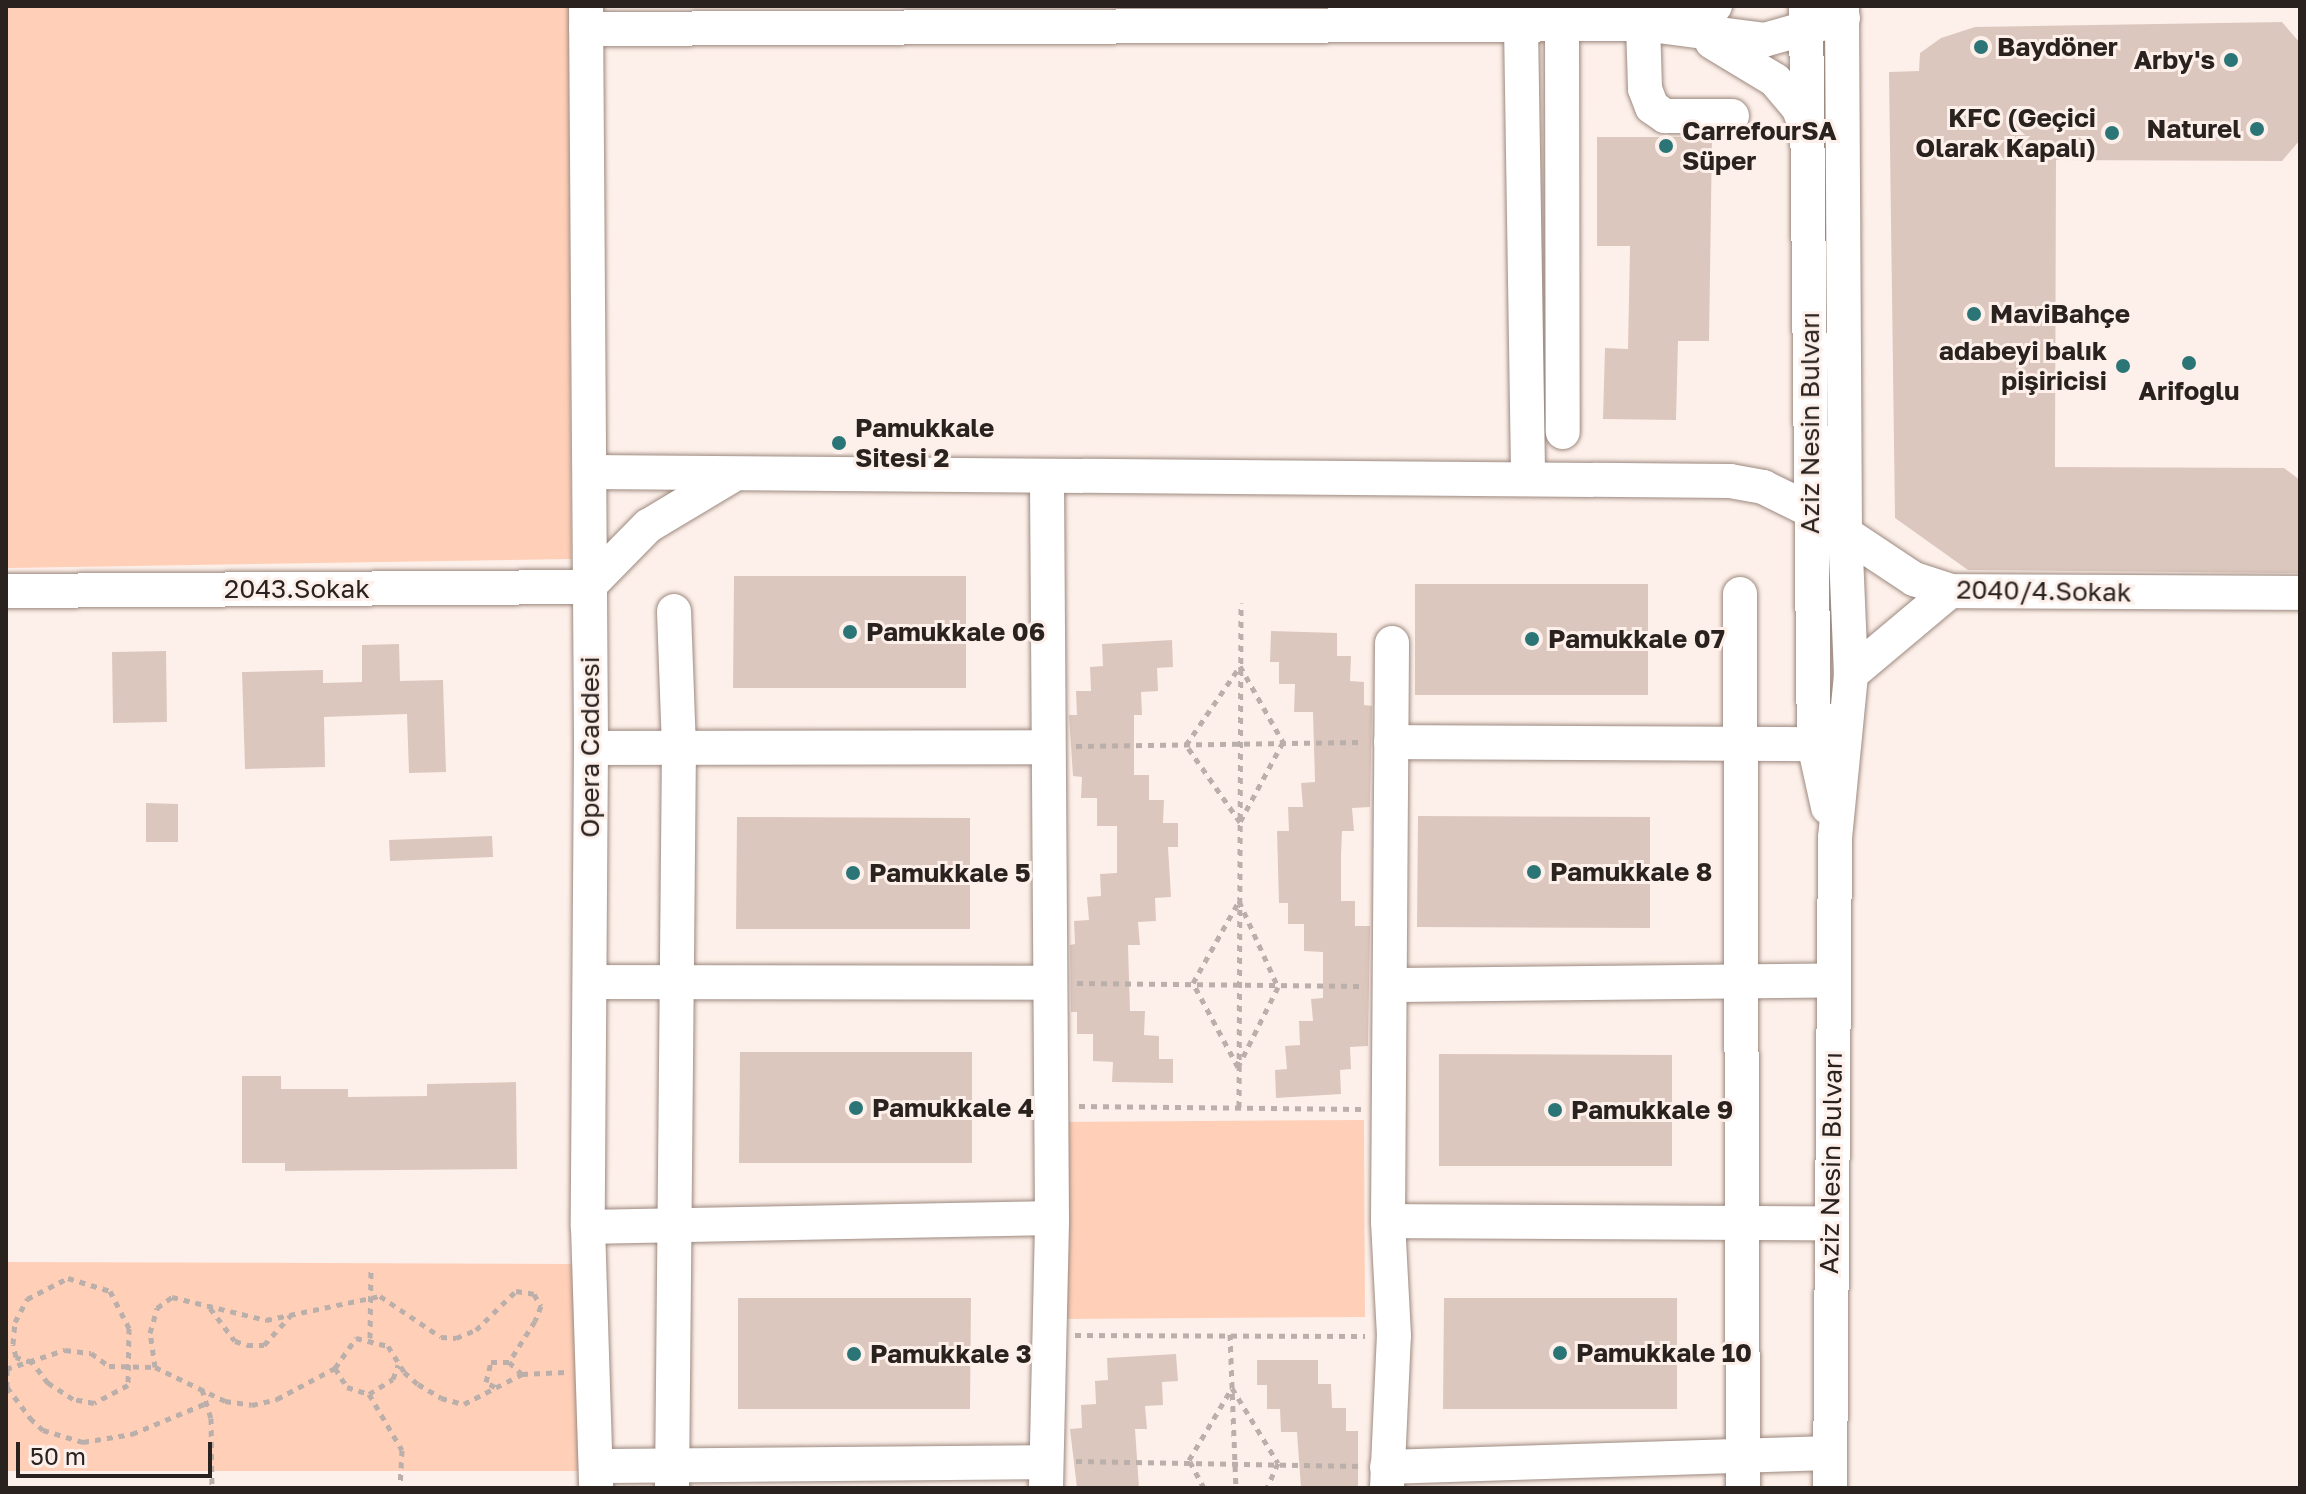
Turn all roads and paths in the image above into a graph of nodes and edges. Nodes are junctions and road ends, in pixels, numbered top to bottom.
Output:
1 (1842, 12) edge
2 (1406, 16) edge
3 (1807, 17) edge
4 (586, 18) edge
5 (1706, 20) edge
6 (1643, 24) junction
7 (1521, 25) junction
8 (1562, 25) junction
9 (1732, 116) dead end
10 (1809, 135) junction
11 (1563, 432) dead end
12 (590, 472) junction
13 (734, 475) junction
14 (1047, 478) junction
15 (1528, 479) junction
16 (1810, 510) junction
17 (1845, 533) junction
18 (588, 587) junction
19 (6, 591) edge
20 (1950, 591) junction
21 (2300, 593) edge
22 (1740, 594) dead end
23 (1241, 603) dead end
24 (674, 611) dead end
25 (1392, 643) dead end
26 (1240, 666) junction
27 (1851, 674) junction
28 (1240, 741) junction
29 (1283, 742) junction
30 (1391, 742) junction
31 (1741, 744) junction
32 (1814, 744) junction
33 (1186, 745) junction
34 (1047, 747) junction
35 (591, 748) junction
36 (679, 748) junction
37 (1240, 822) junction
38 (1835, 838) junction
39 (1239, 901) junction
40 (1834, 980) junction
41 (673, 981) junction
42 (1741, 981) junction
43 (590, 982) junction
44 (1048, 983) junction
45 (1193, 983) junction
46 (1239, 983) junction
47 (1392, 985) junction
48 (1278, 987) junction
49 (1238, 1067) junction
50 (1050, 1106) junction
51 (1239, 1107) junction
52 (1390, 1109) junction
53 (1052, 1218) junction
54 (1388, 1221) junction
55 (1742, 1223) junction
56 (1830, 1223) junction
57 (675, 1226) junction
58 (588, 1227) junction
59 (371, 1268) dead end
60 (371, 1297) junction
61 (210, 1308) junction
62 (290, 1316) junction
63 (1230, 1334) junction
64 (1049, 1335) junction
65 (1394, 1336) junction
66 (370, 1338) junction
67 (399, 1361) junction
68 (32, 1362) junction
69 (509, 1362) junction
70 (155, 1367) junction
71 (132, 1368) junction
72 (335, 1368) junction
73 (6, 1369) edge
74 (593, 1371) junction
75 (522, 1374) junction
76 (495, 1387) junction
77 (202, 1388) junction
78 (1232, 1388) junction
79 (369, 1394) junction
80 (209, 1402) junction
81 (1829, 1453) junction
82 (1189, 1460) junction
83 (1278, 1463) junction
84 (1235, 1464) junction
85 (1742, 1472) edge
86 (1046, 1475) edge
87 (673, 1476) edge
88 (597, 1477) edge
89 (1387, 1478) edge
90 (212, 1488) edge
91 (400, 1488) edge
92 (1204, 1488) edge
93 (1236, 1488) edge
94 (1267, 1488) edge
95 (1830, 1488) edge

1 - 3 street
1 - 17 street, Aziz Nesin Bulvarı
2 - 4 street
2 - 7 street
3 - 5 street
3 - 10 street, Aziz Nesin Bulvarı
4 - 12 street, Opera Caddesi
5 - 6 street
5 - 10 street
6 - 8 street
6 - 9 street
7 - 8 street
7 - 15 street
8 - 11 street
10 - 16 street, Aziz Nesin Bulvarı
12 - 13 street, 2040/4.Sokak
12 - 18 street, Opera Caddesi
13 - 14 street, 2040/4.Sokak
13 - 18 street
14 - 15 street, 2040/4.Sokak
14 - 34 street
15 - 16 street, 2040/4.Sokak
16 - 17 street, 2040/4.Sokak
16 - 32 street, Aziz Nesin Bulvarı
17 - 20 street, 2040/4.Sokak
17 - 27 street, Aziz Nesin Bulvarı
18 - 19 street, 2043.Sokak
18 - 35 street, Opera Caddesi
20 - 21 street, 2040/4.Sokak
20 - 27 street
22 - 31 street
23 - 26 path
24 - 36 street
25 - 30 street
26 - 28 path
26 - 29 path
26 - 33 path
27 - 38 street, Aziz Nesin Bulvarı
28 - 29 path
28 - 33 path
28 - 37 path
29 - 30 path
29 - 37 path
30 - 31 street
30 - 47 street
31 - 32 street
31 - 42 street
32 - 38 street, Aziz Nesin Bulvarı
33 - 34 path
33 - 37 path
34 - 36 street
34 - 44 street
35 - 36 street
35 - 43 street, Opera Caddesi
36 - 41 street
37 - 39 path
38 - 40 street, Aziz Nesin Bulvarı
39 - 45 path
39 - 46 path
39 - 48 path
40 - 42 street
40 - 56 street, Aziz Nesin Bulvarı
41 - 43 street
41 - 44 street
41 - 57 street
42 - 47 street
42 - 55 street
43 - 58 street, Opera Caddesi
44 - 45 path
44 - 50 street
45 - 46 path
45 - 49 path
46 - 48 path
46 - 49 path
47 - 48 path
47 - 52 street
48 - 49 path
49 - 51 path
50 - 51 path
50 - 53 street
51 - 52 path
52 - 54 street
53 - 57 street
53 - 64 street
54 - 55 street
54 - 65 street
55 - 56 street
55 - 85 street
56 - 81 street, Aziz Nesin Bulvarı
57 - 58 street
57 - 87 street
58 - 74 street, Opera Caddesi
59 - 60 path
60 - 62 path
60 - 66 path
60 - 69 path
61 - 62 path
61 - 62 path
61 - 70 path
63 - 64 path
63 - 65 path
63 - 78 path
64 - 86 street
65 - 89 street
66 - 67 path
66 - 72 path
67 - 76 path
67 - 79 path
68 - 71 path
68 - 71 path
68 - 71 path
68 - 73 path
69 - 75 path
69 - 76 path
70 - 71 path
70 - 77 path
72 - 77 path
72 - 79 path
73 - 80 path
74 - 75 path
74 - 88 street, Opera Caddesi
75 - 76 path
77 - 80 path
78 - 82 path
78 - 83 path
78 - 84 path
79 - 91 path
80 - 90 path
81 - 85 street
81 - 95 street, Aziz Nesin Bulvarı
82 - 84 path
82 - 86 path
82 - 92 path
83 - 84 path
83 - 89 path
83 - 94 path
84 - 93 path
85 - 89 street
86 - 87 street
87 - 88 street

